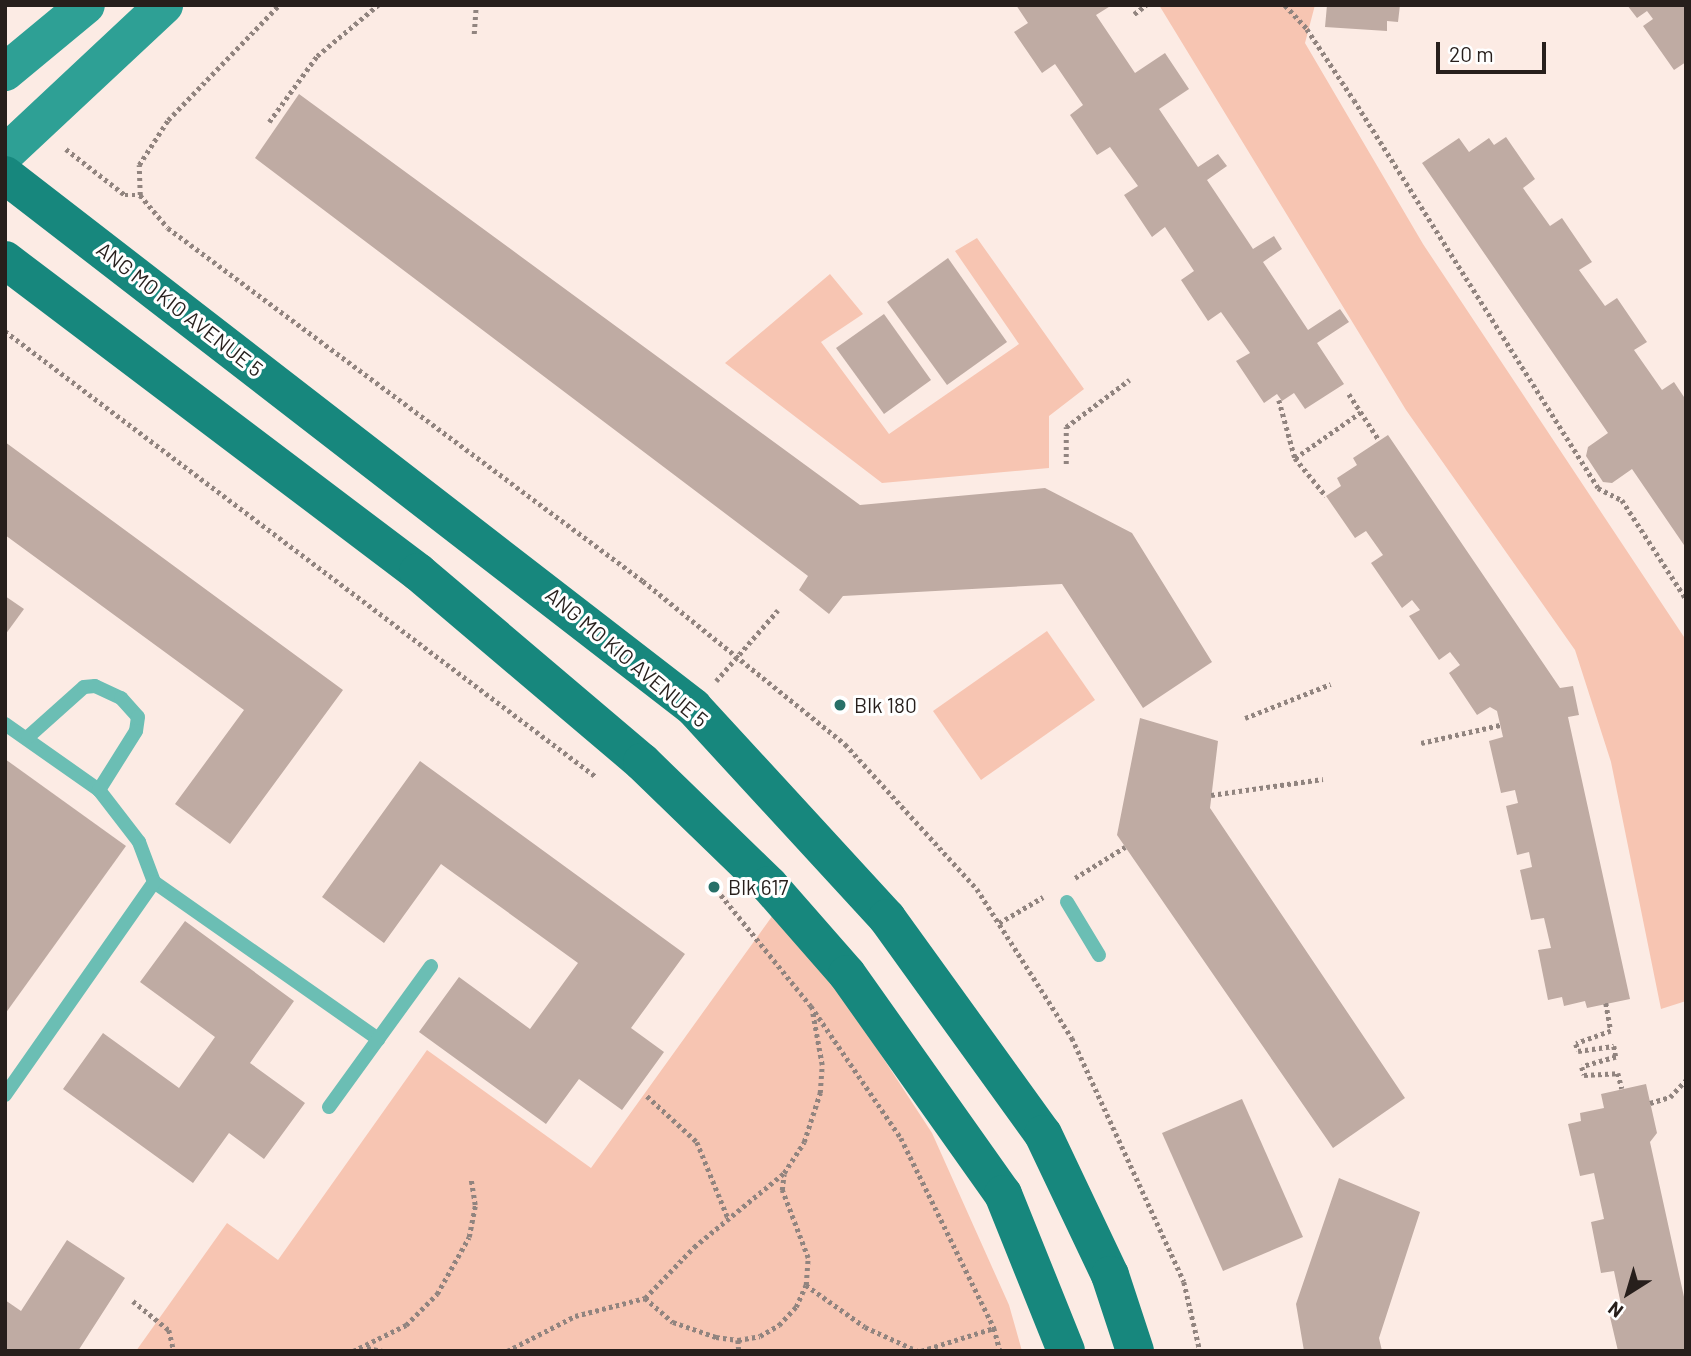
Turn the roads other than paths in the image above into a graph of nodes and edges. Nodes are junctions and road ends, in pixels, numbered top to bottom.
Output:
1 (86, 5) edge
2 (164, 5) edge
3 (5, 72) edge
4 (5, 154) edge
5 (5, 175) edge
6 (5, 260) edge
7 (5, 724) edge
8 (28, 737) junction
9 (99, 790) junction
10 (154, 882) junction
11 (1067, 902) dead end
12 (1099, 955) dead end
13 (431, 966) dead end
14 (378, 1040) junction
15 (5, 1095) edge
16 (329, 1107) dead end
17 (1066, 1351) edge
18 (1135, 1351) edge

1 - 3 main road
2 - 4 main road
5 - 18 main road, ANG MO KIO AVENUE 5
6 - 17 main road
7 - 8 lane
8 - 9 lane
8 - 9 lane
9 - 10 lane
10 - 14 lane
10 - 15 lane
11 - 12 lane
13 - 14 lane
14 - 16 lane

